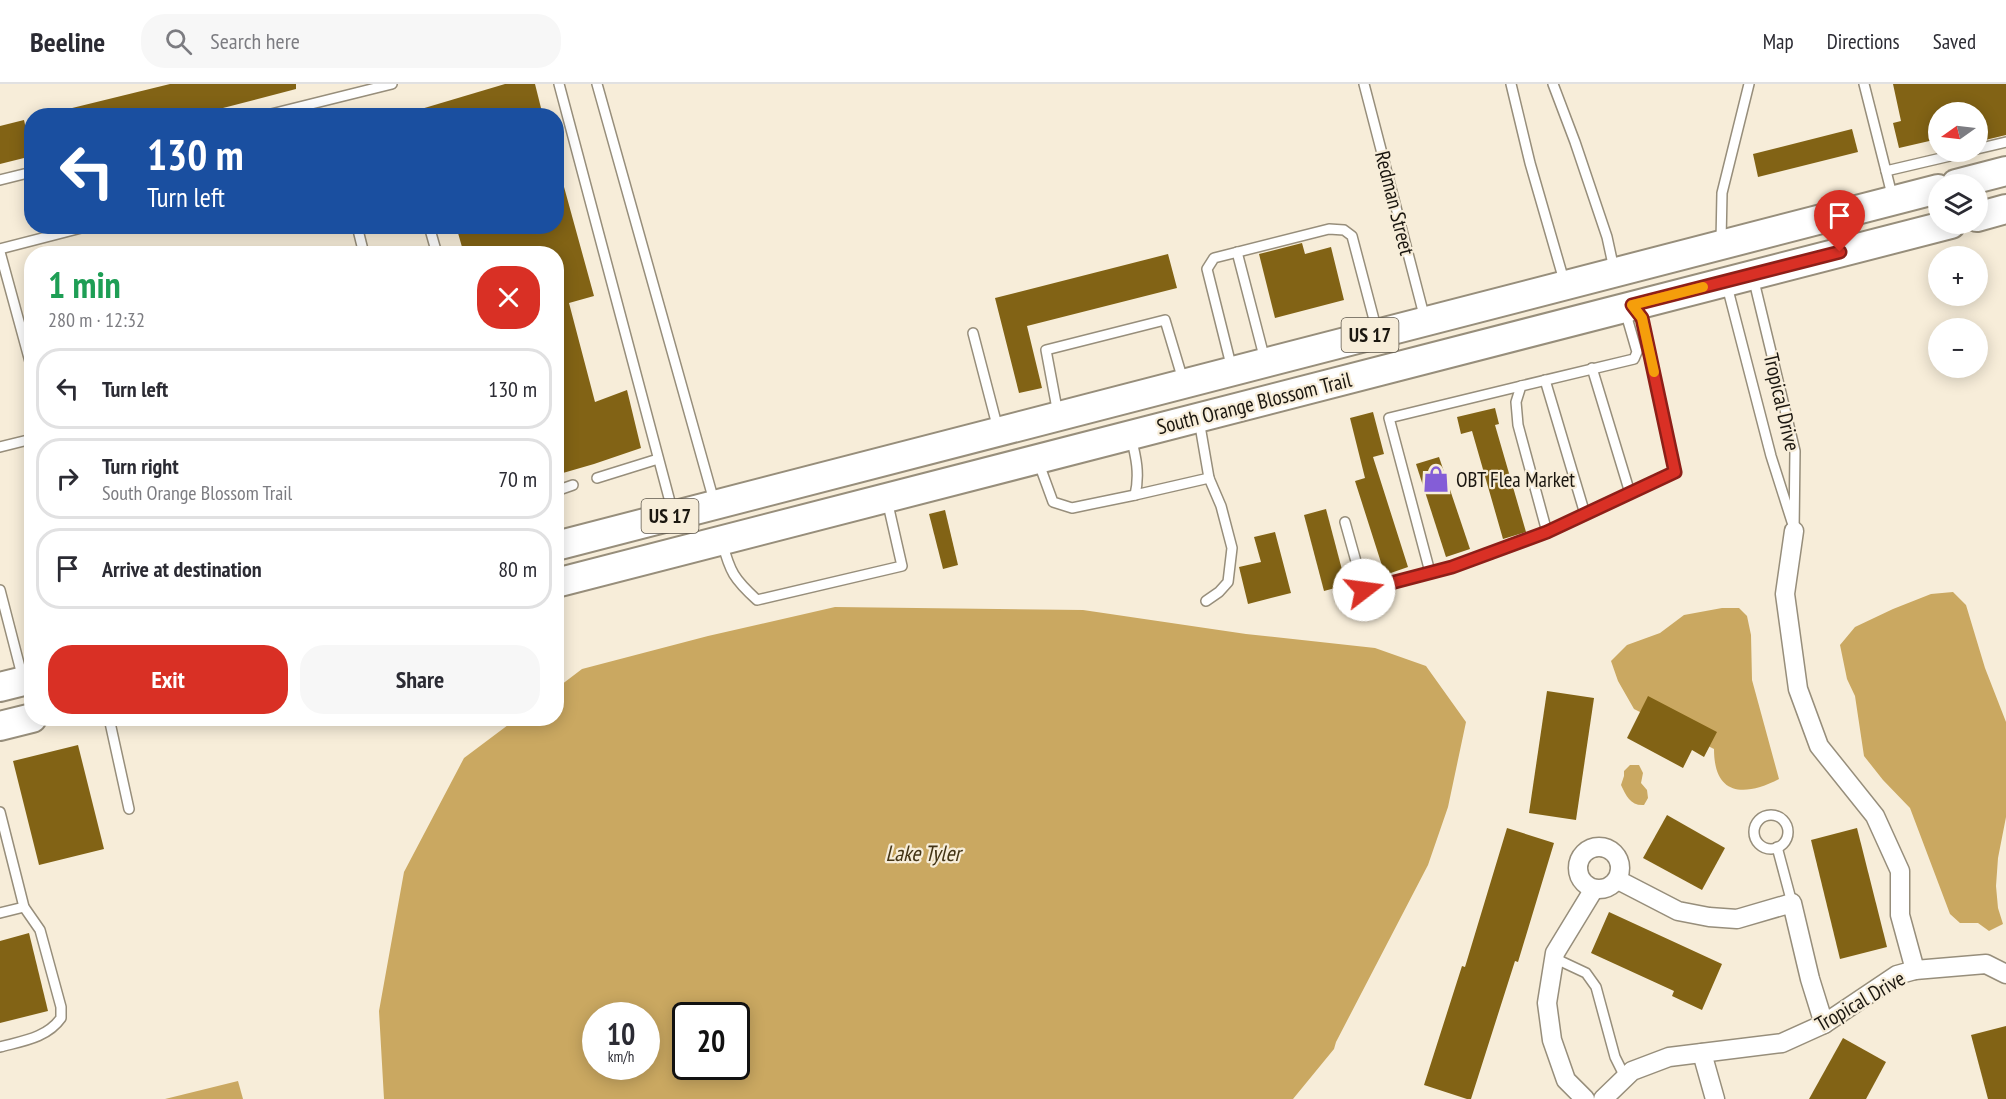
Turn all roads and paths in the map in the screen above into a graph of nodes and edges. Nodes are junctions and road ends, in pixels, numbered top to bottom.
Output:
1 (392, 84) edge
2 (559, 84) edge
3 (597, 84) edge
4 (1364, 84) edge
5 (1511, 84) edge
6 (1552, 84) edge
7 (1749, 84) edge
8 (1864, 84) edge
9 (296, 108) edge
10 (2006, 142) edge
11 (1988, 146) edge
12 (1928, 161) edge
13 (1886, 171) junction
14 (2006, 171) edge
15 (24, 174) edge
16 (1988, 176) edge
17 (0, 180) edge
18 (1928, 192) edge
19 (1893, 201) junction
20 (2006, 209) edge
21 (1988, 214) edge
22 (1782, 230) junction
23 (1928, 230) edge
24 (59, 234) edge
25 (1721, 247) junction
26 (0, 250) edge
27 (1237, 252) junction
28 (1615, 273) junction
29 (1739, 278) junction
30 (1565, 286) junction
31 (1632, 305) junction
32 (1425, 321) junction
33 (973, 333) dead end
34 (1378, 333) junction
35 (24, 339) edge
36 (1265, 363) junction
37 (1592, 368) junction
38 (1232, 371) junction
39 (1369, 374) junction
40 (1545, 380) junction
41 (1184, 384) junction
42 (1521, 386) junction
43 (1058, 416) junction
44 (1199, 417) junction
45 (998, 432) junction
46 (1130, 435) junction
47 (24, 441) edge
48 (0, 447) edge
49 (658, 459) junction
50 (1038, 459) junction
51 (597, 478) dead end
52 (1209, 478) junction
53 (573, 485) dead end
54 (784, 487) junction
55 (564, 488) edge
56 (1630, 493) junction
57 (1135, 495) junction
58 (886, 498) junction
59 (715, 505) junction
60 (1585, 514) junction
61 (673, 515) junction
62 (1345, 522) dead end
63 (1794, 531) junction
64 (1547, 532) junction
65 (722, 540) junction
66 (564, 544) edge
67 (612, 569) junction
68 (1431, 572) junction
69 (564, 581) edge
70 (0, 590) edge
71 (1206, 601) dead end
72 (18, 683) edge
73 (24, 720) edge
74 (0, 726) edge
75 (111, 726) edge
76 (129, 809) dead end
77 (0, 812) edge
78 (1778, 847) dead end
79 (1618, 880) junction
80 (1594, 890) junction
81 (1792, 903) junction
82 (24, 907) junction
83 (0, 913) edge
84 (1554, 958) junction
85 (1915, 970) junction
86 (2006, 974) edge
87 (1824, 1024) junction
88 (0, 1047) edge
89 (1702, 1053) junction
90 (1625, 1077) junction
91 (1585, 1099) edge
92 (1602, 1099) edge
93 (1715, 1099) edge

1 - 9 lane
2 - 49 lane
3 - 59 lane
4 - 32 lane, Redman Street
5 - 30 lane
6 - 28 lane
7 - 25 lane
8 - 13 lane
10 - 11 lane
12 - 13 lane
13 - 19 lane
14 - 16 main road
15 - 17 lane
18 - 19 main road, South Orange Blossom Trail / US 17
19 - 22 main road, South Orange Blossom Trail / US 17
20 - 21 main road
22 - 25 main road, South Orange Blossom Trail / US 17
22 - 29 main road
23 - 29 main road, South Orange Blossom Trail / US 17
24 - 26 lane
25 - 28 main road, South Orange Blossom Trail / US 17
26 - 35 lane
27 - 34 lane
27 - 36 lane
27 - 38 lane
28 - 30 main road, South Orange Blossom Trail / US 17
29 - 31 main road, South Orange Blossom Trail / US 17
29 - 63 lane, Tropical Drive
29 - 63 lane, Tropical Drive
30 - 32 main road, South Orange Blossom Trail / US 17
31 - 37 lane
31 - 39 main road, South Orange Blossom Trail / US 17
31 - 56 lane
32 - 34 main road, South Orange Blossom Trail / US 17
32 - 39 main road
33 - 45 lane
34 - 36 main road, South Orange Blossom Trail / US 17
36 - 38 main road, South Orange Blossom Trail / US 17
37 - 40 lane
37 - 56 lane
38 - 41 main road, South Orange Blossom Trail / US 17
39 - 44 main road, South Orange Blossom Trail / US 17
40 - 42 lane
40 - 60 lane
41 - 43 main road, South Orange Blossom Trail / US 17
41 - 43 lane
42 - 64 lane
42 - 68 lane
43 - 45 main road, South Orange Blossom Trail / US 17
44 - 46 main road, South Orange Blossom Trail / US 17
44 - 52 lane
45 - 54 main road, South Orange Blossom Trail / US 17
46 - 50 main road, South Orange Blossom Trail / US 17
46 - 57 lane
47 - 48 lane
49 - 51 lane
49 - 61 lane
50 - 57 lane
50 - 58 main road, South Orange Blossom Trail / US 17
52 - 57 lane
52 - 71 lane
53 - 55 lane
54 - 59 main road, South Orange Blossom Trail / US 17
54 - 65 main road
56 - 60 lane
58 - 65 main road, South Orange Blossom Trail / US 17
58 - 65 lane
59 - 61 main road, South Orange Blossom Trail / US 17
60 - 64 lane
61 - 66 main road, South Orange Blossom Trail / US 17
61 - 67 main road
62 - 68 lane
63 - 85 street, Tropical Drive
64 - 68 lane
65 - 67 main road, South Orange Blossom Trail / US 17
67 - 69 main road, South Orange Blossom Trail / US 17
70 - 72 lane
73 - 74 main road
75 - 76 lane
77 - 82 lane
78 - 81 lane
79 - 80 street
79 - 80 street
79 - 81 street
80 - 84 street
81 - 87 street
82 - 83 lane
82 - 88 lane
84 - 90 lane
84 - 91 street
85 - 86 street
85 - 87 street, Tropical Drive
87 - 89 street, Tropical Drive
89 - 90 street, Tropical Drive
89 - 93 street
90 - 92 street, Tropical Drive

